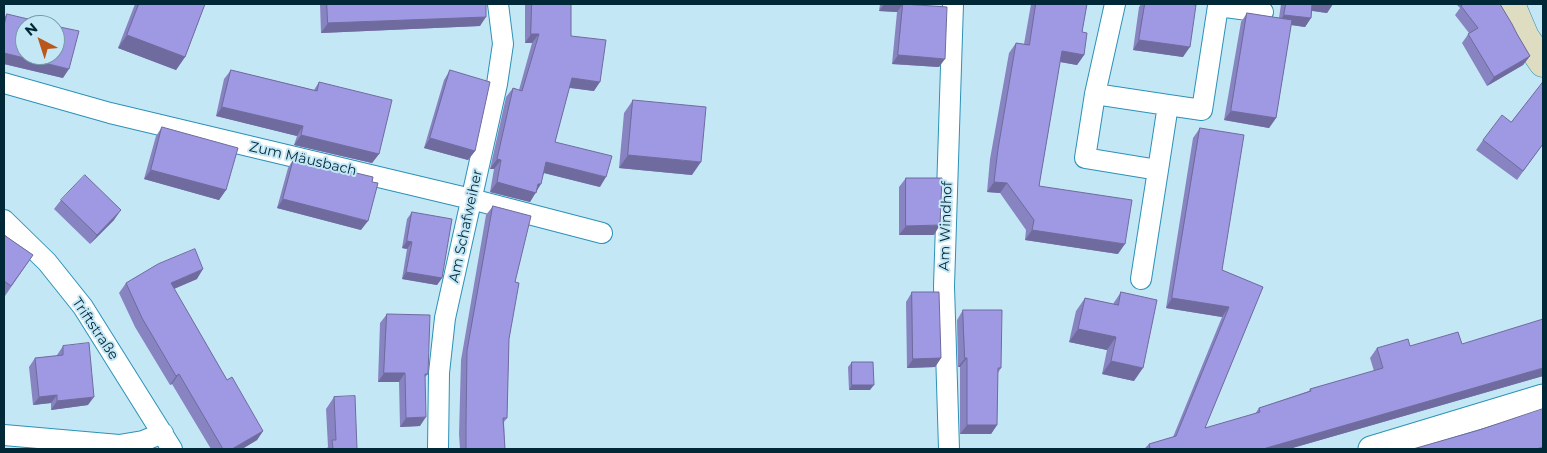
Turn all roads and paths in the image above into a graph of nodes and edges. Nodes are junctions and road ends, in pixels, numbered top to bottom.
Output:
1 (498, 4) edge
2 (953, 4) edge
3 (1115, 4) edge
4 (1511, 4) edge
5 (1262, 12) dead end
6 (1543, 63) edge
7 (4, 83) edge
8 (1095, 94) junction
9 (1168, 105) junction
10 (1158, 170) junction
11 (471, 199) junction
12 (4, 220) edge
13 (602, 233) dead end
14 (1141, 279) dead end
15 (1543, 397) edge
16 (4, 434) edge
17 (167, 441) edge
18 (438, 449) edge
19 (949, 449) edge
20 (1371, 449) edge

1 - 11 street, Am Schafweiher
2 - 19 street, Am Windhof
3 - 8 street
4 - 6 main road
5 - 9 street
7 - 11 street, Zum Mäusbach
8 - 9 street
8 - 10 street
9 - 10 street
10 - 14 street
11 - 13 street, Zum Mäusbach
11 - 18 street, Am Schafweiher
12 - 17 street, Triftstraße
15 - 20 street
16 - 17 street

